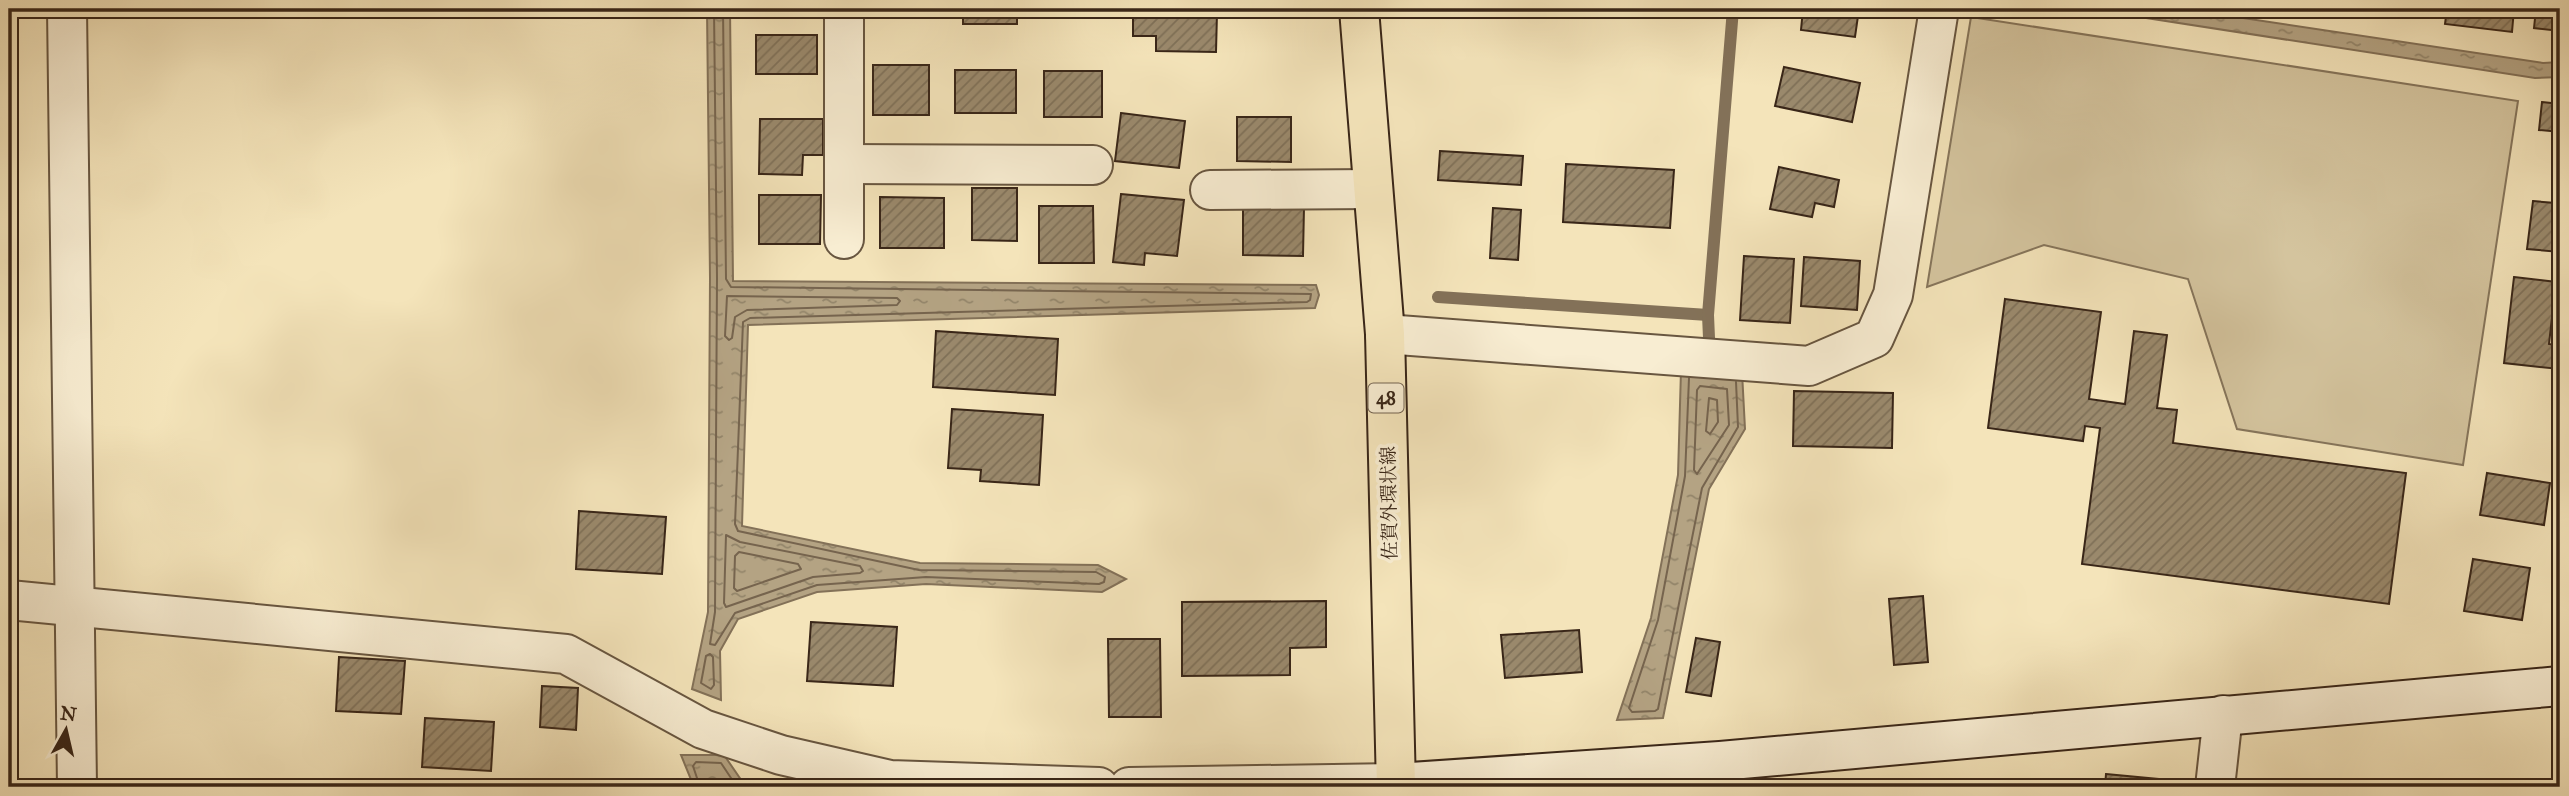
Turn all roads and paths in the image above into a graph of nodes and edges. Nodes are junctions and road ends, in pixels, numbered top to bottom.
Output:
1 (67, 9) edge
2 (844, 9) edge
3 (1359, 9) edge
4 (1938, 9) edge
5 (844, 164) junction
6 (1093, 165) dead end
7 (1373, 189) junction
8 (1210, 190) dead end
9 (844, 239) dead end
10 (1385, 334) junction
11 (9, 600) edge
12 (91, 608) junction
13 (2560, 686) edge
14 (2223, 715) junction
15 (781, 771) edge
16 (1396, 785) edge
17 (78, 787) edge
18 (1098, 787) edge
19 (1129, 787) edge
20 (2215, 787) edge

1 - 12 street
2 - 5 street
3 - 7 main road, 佐賀外環状線 / 48
4 - 10 street
5 - 6 street
5 - 9 street
7 - 8 street
7 - 10 main road, 佐賀外環状線 / 48
10 - 16 main road, 佐賀外環状線 / 48
11 - 12 street
12 - 15 street
12 - 17 street
13 - 14 street
14 - 16 street
14 - 20 street
15 - 18 street
16 - 19 street

